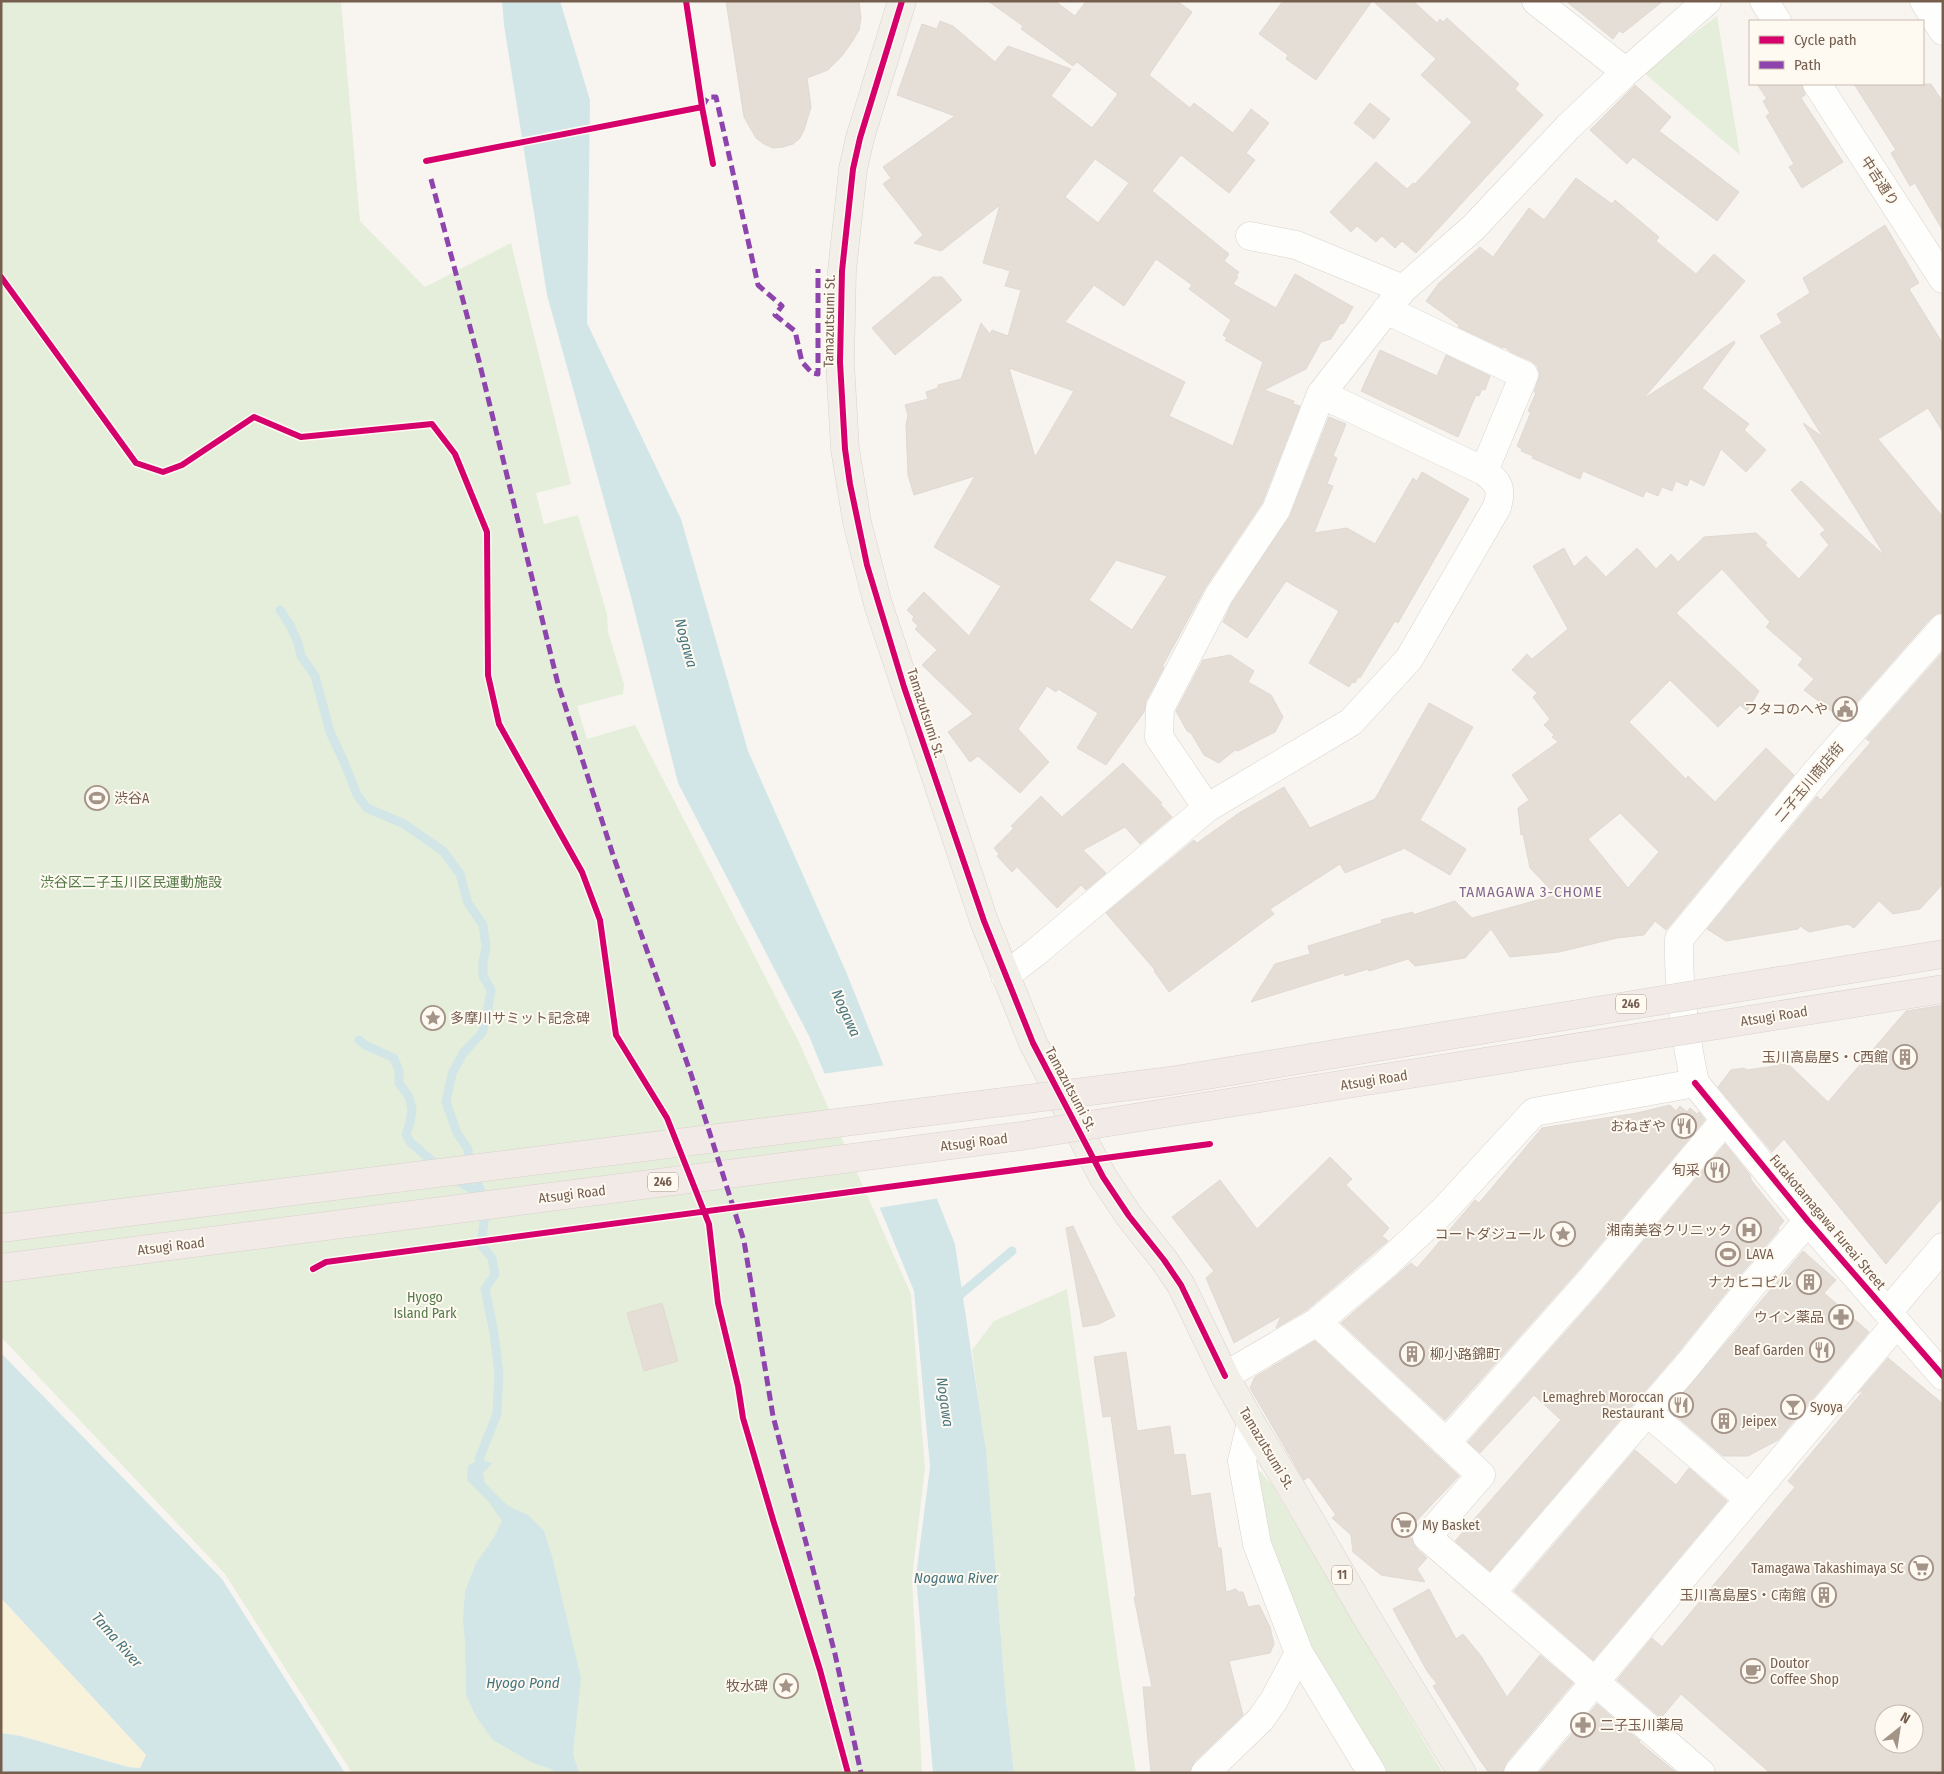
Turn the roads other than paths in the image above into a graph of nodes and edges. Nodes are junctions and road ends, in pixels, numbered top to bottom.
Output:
1 (902, 1) edge
2 (1536, 1) edge
3 (1708, 1) edge
4 (1764, 1) edge
5 (1924, 1) edge
6 (1776, 20) edge
7 (1943, 31) edge
8 (1626, 72) junction
9 (1818, 85) edge
10 (1250, 236) dead end
11 (1943, 279) edge
12 (1402, 289) junction
13 (1386, 310) junction
14 (1321, 394) junction
15 (1484, 470) junction
16 (1943, 628) edge
17 (1208, 808) junction
18 (1943, 954) edge
19 (1005, 976) junction
20 (1943, 989) edge
21 (1695, 1083) junction
22 (1725, 1120) junction
23 (1808, 1221) junction
24 (1, 1228) edge
25 (1943, 1246) edge
26 (1, 1268) edge
27 (1893, 1318) junction
28 (1317, 1322) junction
29 (1225, 1376) junction
30 (1943, 1376) edge
31 (1647, 1412) junction
32 (1251, 1423) junction
33 (1447, 1442) junction
34 (1748, 1498) junction
35 (1492, 1592) junction
36 (1298, 1653) junction
37 (1595, 1682) junction
38 (1206, 1773) edge
39 (1372, 1773) edge
40 (1462, 1773) edge
41 (1518, 1773) edge
42 (1701, 1773) edge

1 - 19 main road, Tamazutsumi St. / 11
2 - 8 street
3 - 8 street
4 - 6 street
5 - 7 street
8 - 12 street
9 - 11 street, 中吉通り
10 - 12 street
12 - 13 street
13 - 14 street
13 - 15 street
14 - 15 street
14 - 17 street
15 - 17 street
16 - 21 street, 二子玉川商店街
17 - 19 street
18 - 24 highway, 246, bridge
19 - 29 main road, Tamazutsumi St. / 11
20 - 26 highway, Atsugi Road / 246, bridge
21 - 22 street, Futakotamagawa Fureai Street
21 - 28 street
22 - 23 street, Futakotamagawa Fureai Street
22 - 33 street
23 - 27 street, Futakotamagawa Fureai Street
23 - 31 street
25 - 27 street
27 - 30 street, Futakotamagawa Fureai Street
27 - 34 street
28 - 29 street
28 - 33 street
29 - 32 main road, Tamazutsumi St. / 11
31 - 34 street
31 - 35 street
32 - 36 street
32 - 40 main road, Tamazutsumi St. / 11
33 - 35 street
34 - 37 street
35 - 37 street
36 - 38 street
36 - 39 street
37 - 41 street
37 - 42 street

